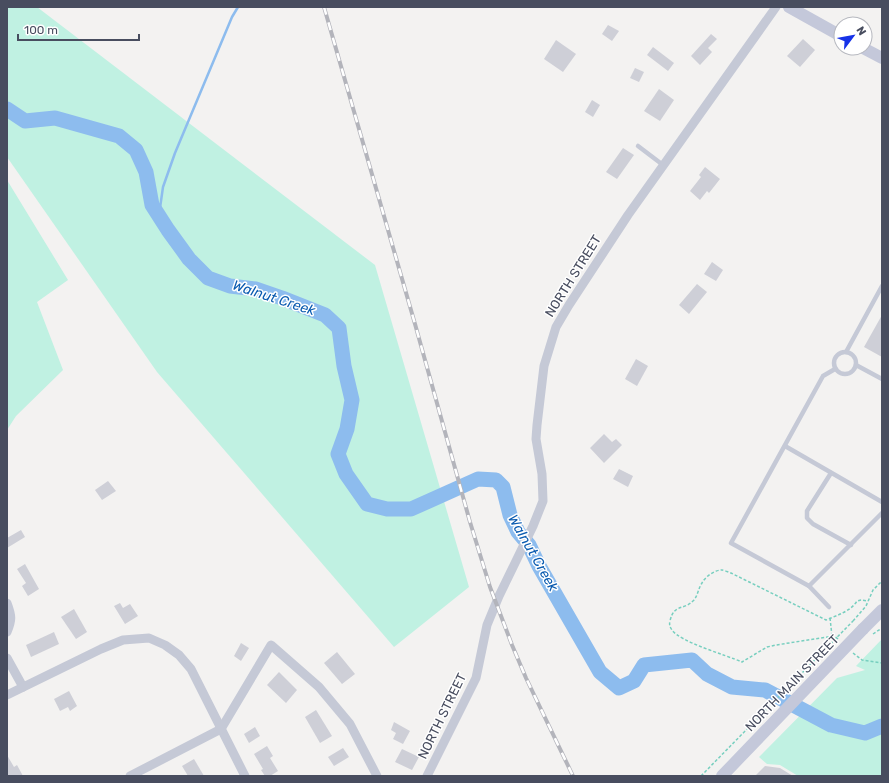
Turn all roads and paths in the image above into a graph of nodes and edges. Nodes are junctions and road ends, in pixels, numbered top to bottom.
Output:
1 (776, 7) edge
2 (788, 7) edge
3 (833, 32) edge
4 (638, 146) dead end
5 (663, 165) junction
6 (882, 286) edge
7 (846, 352) junction
8 (856, 365) junction
9 (835, 368) junction
10 (882, 379) edge
11 (785, 446) junction
12 (831, 473) junction
13 (882, 502) edge
14 (882, 513) edge
15 (850, 545) junction
16 (882, 581) edge
17 (809, 586) junction
18 (868, 601) junction
19 (7, 603) edge
20 (829, 607) dead end
21 (882, 610) edge
22 (830, 618) junction
23 (882, 628) edge
24 (7, 632) edge
25 (866, 633) junction
26 (832, 636) junction
27 (840, 641) dead end
28 (850, 651) dead end
29 (7, 658) edge
30 (882, 663) edge
31 (23, 687) junction
32 (7, 695) edge
33 (221, 729) junction
34 (130, 776) edge
35 (245, 776) edge
36 (378, 776) edge
37 (427, 776) edge
38 (701, 776) edge
39 (722, 776) edge

1 - 5 street, NORTH STREET
2 - 3 main road
4 - 5 lane
5 - 37 street, NORTH STREET
6 - 7 lane
7 - 8 lane
7 - 9 lane
8 - 9 lane
8 - 10 lane
9 - 11 lane
11 - 12 lane
11 - 17 lane
12 - 13 lane
12 - 15 lane
14 - 15 lane
15 - 17 lane
16 - 18 path
17 - 20 lane
18 - 22 path
18 - 38 path, bridge
19 - 24 street
21 - 25 main road, NORTH MAIN STREET
22 - 26 path
22 - 26 path
23 - 25 path
25 - 39 main road, NORTH MAIN STREET, bridge
26 - 27 path
28 - 30 path
29 - 31 street
31 - 32 street
31 - 33 street
33 - 34 street
33 - 35 street
33 - 36 street

